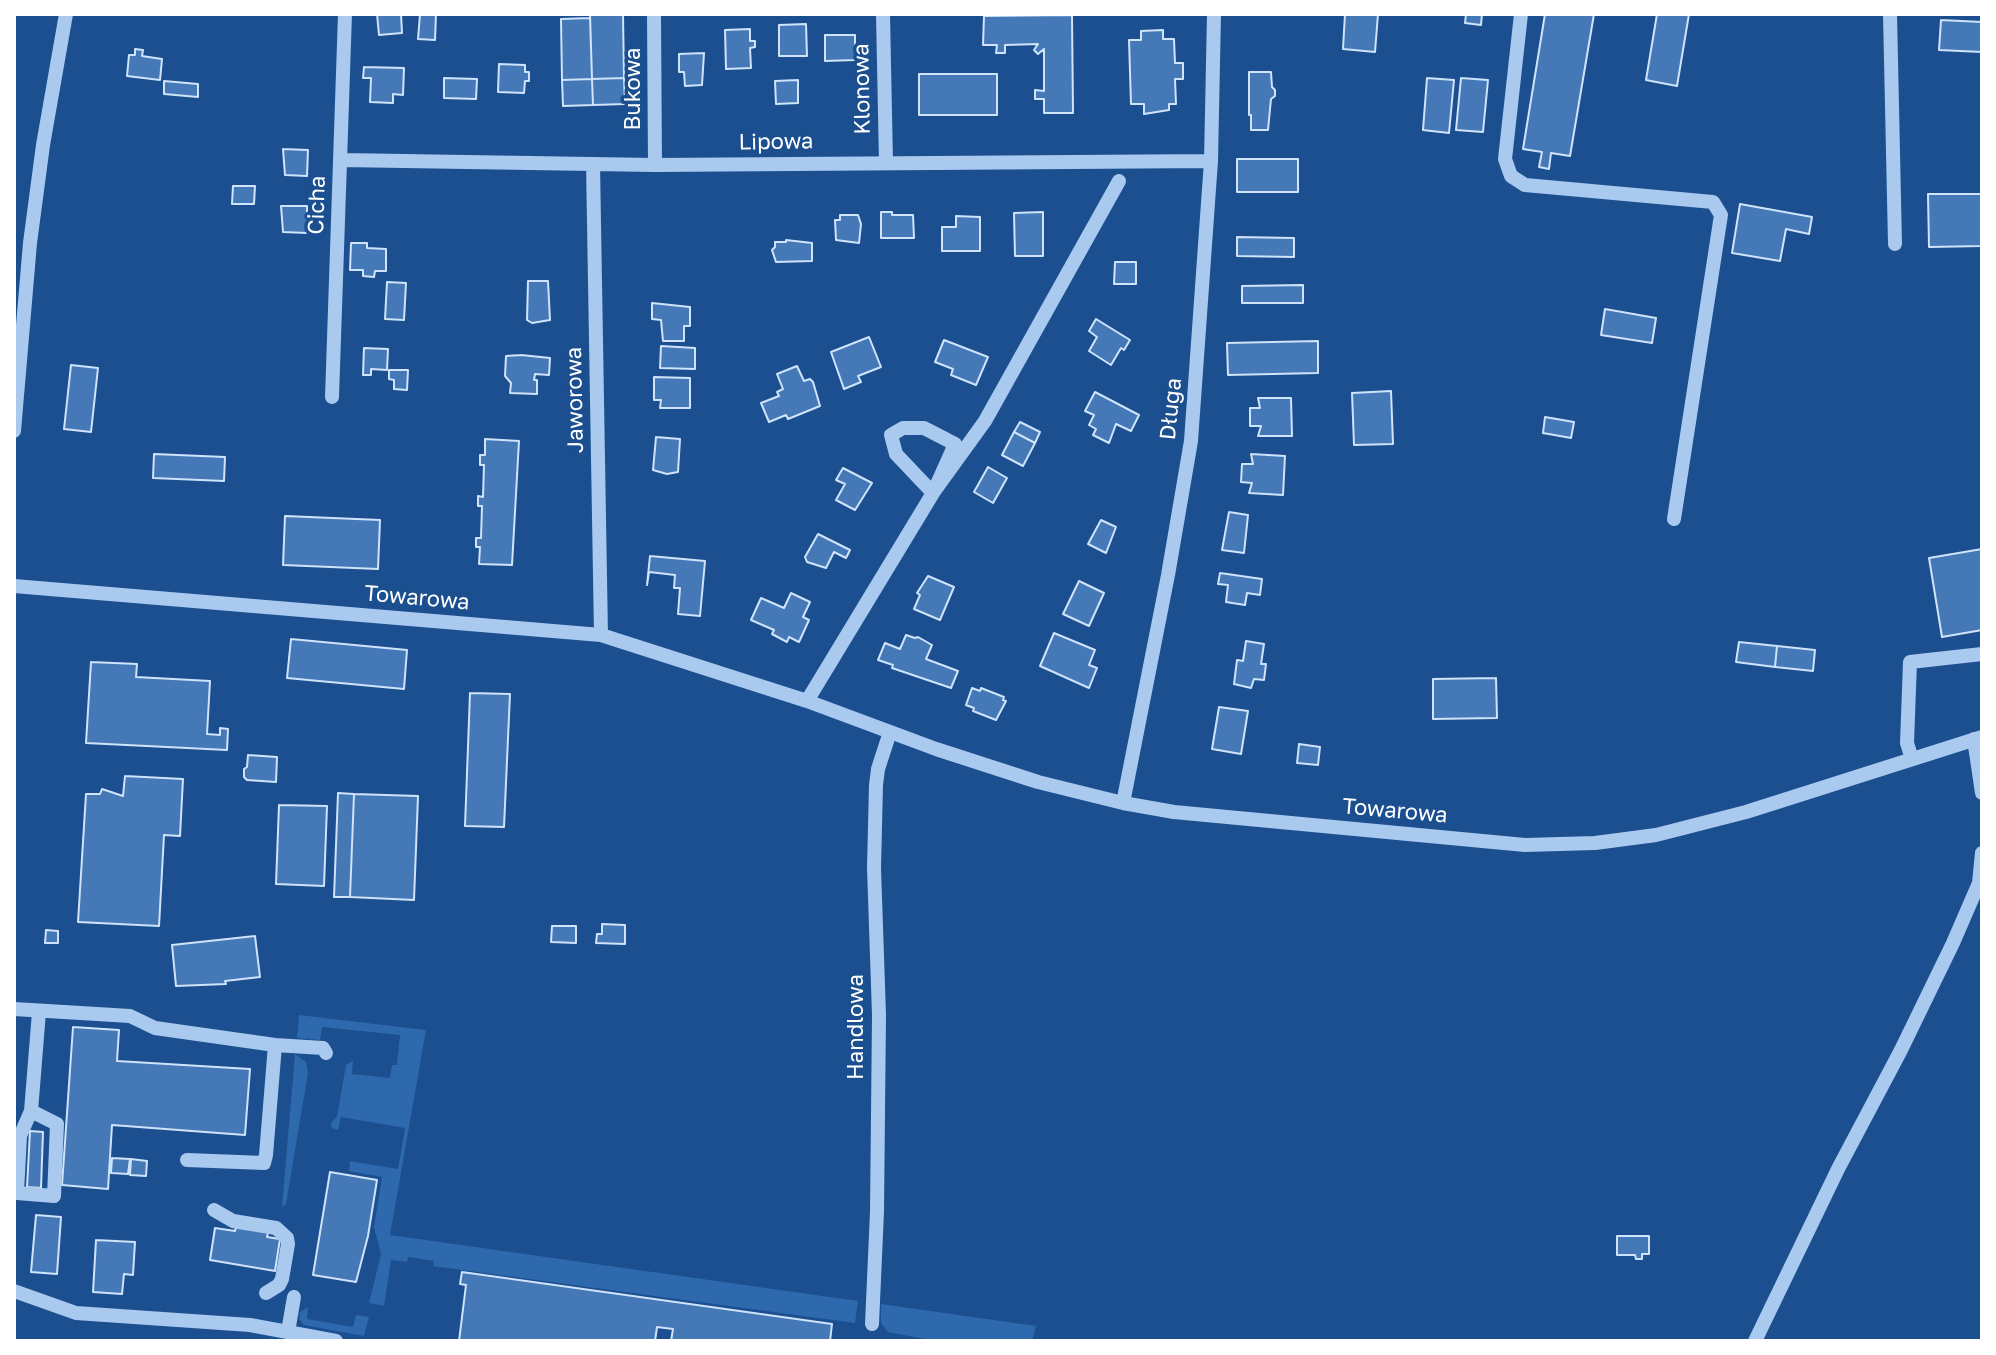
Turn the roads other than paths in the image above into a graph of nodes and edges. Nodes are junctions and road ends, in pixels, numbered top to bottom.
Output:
1 (66, 14) edge
2 (345, 14) edge
3 (654, 14) edge
4 (883, 14) edge
5 (1214, 14) edge
6 (1521, 14) edge
7 (1890, 14) edge
8 (341, 160) junction
9 (1211, 161) junction
10 (886, 163) junction
11 (593, 164) junction
12 (655, 165) junction
13 (1119, 181) dead end
14 (1895, 244) dead end
15 (18, 335) edge
16 (332, 397) dead end
17 (14, 431) edge
18 (933, 493) junction
19 (1674, 519) dead end
20 (14, 586) edge
21 (601, 635) junction
22 (1982, 654) edge
23 (807, 701) junction
24 (890, 732) junction
25 (1978, 738) edge
26 (1912, 759) junction
27 (1982, 793) edge
28 (1123, 803) junction
29 (1982, 853) edge
30 (14, 1009) edge
31 (39, 1012) junction
32 (275, 1045) junction
33 (326, 1053) dead end
34 (31, 1111) junction
35 (187, 1160) dead end
36 (214, 1210) dead end
37 (14, 1291) edge
38 (266, 1293) dead end
39 (294, 1297) dead end
40 (872, 1324) dead end
41 (288, 1332) junction
42 (336, 1341) edge
43 (1755, 1341) edge

1 - 15 street
2 - 8 street, Cicha
3 - 12 street, Bukowa
4 - 10 street, Klonowa
5 - 9 street, Długa
6 - 19 street
7 - 14 street
8 - 11 street, Lipowa
8 - 16 street, Cicha
9 - 10 street, Lipowa
9 - 28 street, Długa
10 - 12 street, Lipowa
11 - 12 street, Lipowa
11 - 21 street, Jaworowa
13 - 18 street
15 - 17 street
18 - 18 street
18 - 23 street
20 - 21 street, Towarowa
21 - 23 street, Towarowa
22 - 26 street
23 - 24 street, Towarowa
24 - 28 street, Towarowa
24 - 40 street, Handlowa
25 - 26 street, Towarowa
25 - 27 street
26 - 28 street, Towarowa
29 - 43 street
30 - 31 street
31 - 32 street
31 - 34 street
32 - 33 street
32 - 35 street
34 - 34 street
36 - 38 street
37 - 41 street
39 - 41 street
41 - 42 street

